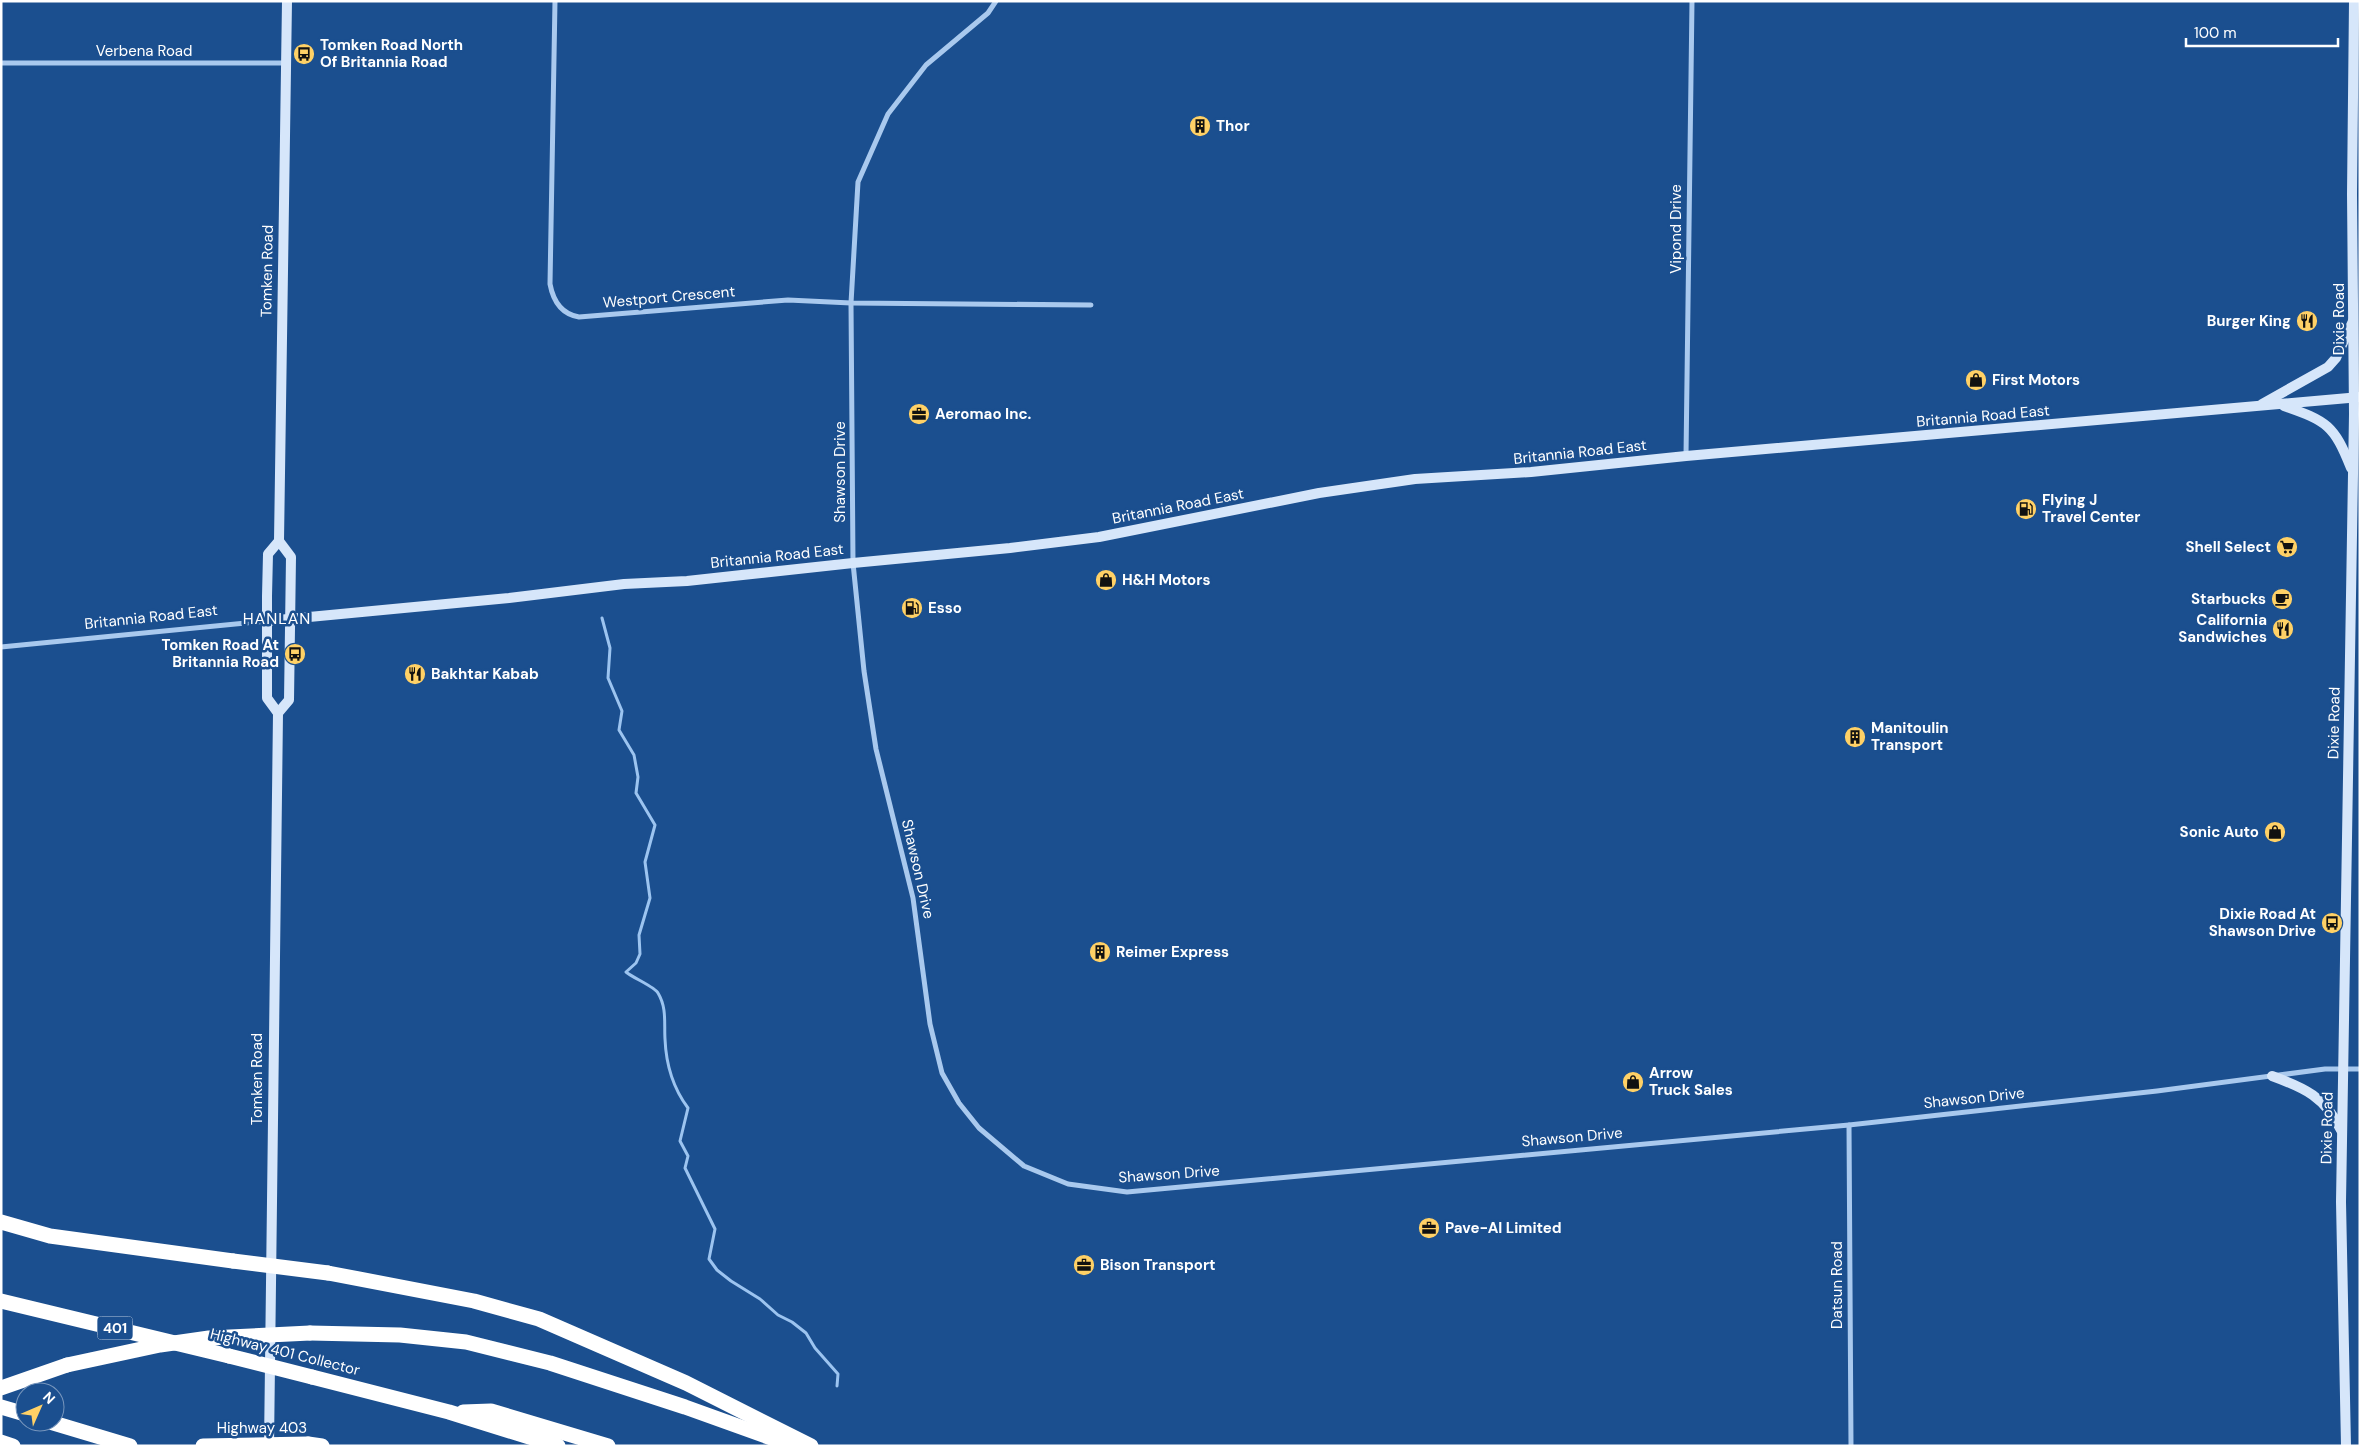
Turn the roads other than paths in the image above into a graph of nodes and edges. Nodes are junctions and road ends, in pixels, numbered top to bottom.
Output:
1 (287, 1) edge
2 (555, 1) edge
3 (996, 1) edge
4 (1692, 1) edge
5 (2354, 1) edge
6 (1, 63) edge
7 (286, 64) junction
8 (851, 303) junction
9 (1091, 305) dead end
10 (2354, 318) junction
11 (2357, 398) edge
12 (2281, 404) junction
13 (2258, 406) junction
14 (1686, 456) junction
15 (2353, 473) junction
16 (279, 541) junction
17 (853, 562) junction
18 (290, 620) junction
19 (267, 621) junction
20 (1, 648) edge
21 (278, 713) junction
22 (2343, 1069) junction
23 (2360, 1069) edge
24 (2272, 1076) junction
25 (1849, 1124) junction
26 (2342, 1131) junction
27 (1, 1222) edge
28 (1, 1301) edge
29 (1, 1388) edge
30 (1, 1407) edge
31 (15, 1411) edge
32 (449, 1412) junction
33 (65, 1426) edge
34 (1, 1442) edge
35 (315, 1445) edge
36 (13, 1446) edge
37 (130, 1446) edge
38 (203, 1446) edge
39 (270, 1446) edge
40 (558, 1446) edge
41 (608, 1446) edge
42 (794, 1446) edge
43 (810, 1446) edge
44 (1851, 1446) edge
45 (2346, 1446) edge

1 - 7 main road, Tomken Road
2 - 8 street, Westport Crescent
3 - 8 street, Shawson Drive
4 - 14 street, Vipond Drive
5 - 10 main road, Dixie Road
6 - 7 street, Verbena Road
7 - 16 main road, Tomken Road
8 - 9 street, Westport Crescent
8 - 17 street, Shawson Drive
10 - 11 main road, Dixie Road
10 - 13 main road
11 - 12 main road, Britannia Road East
11 - 15 main road, Dixie Road
12 - 13 main road, Britannia Road East
12 - 15 main road
13 - 14 main road, Britannia Road East
14 - 17 main road, Britannia Road East
15 - 22 main road, Dixie Road
16 - 18 main road, Tomken Road
16 - 19 main road, Tomken Road
17 - 18 main road, Britannia Road East
17 - 25 street, Shawson Drive
18 - 19 main road, Britannia Road East
18 - 21 main road, Tomken Road
19 - 20 street, Britannia Road East
19 - 21 main road, Tomken Road
21 - 39 main road, Tomken Road
22 - 23 street, Shawson Drive
22 - 24 street, Shawson Drive
22 - 26 main road, Dixie Road
24 - 25 street, Shawson Drive
24 - 26 main road
25 - 44 street, Datsun Road
26 - 45 main road, Dixie Road
27 - 43 highway, bridge
28 - 32 highway, Highway 401 Collector / 401, bridge
29 - 42 highway, bridge
30 - 31 highway
32 - 40 highway, Highway 401 Collector / 401
32 - 41 highway
33 - 37 highway
34 - 36 highway
35 - 38 highway, Highway 403, bridge

